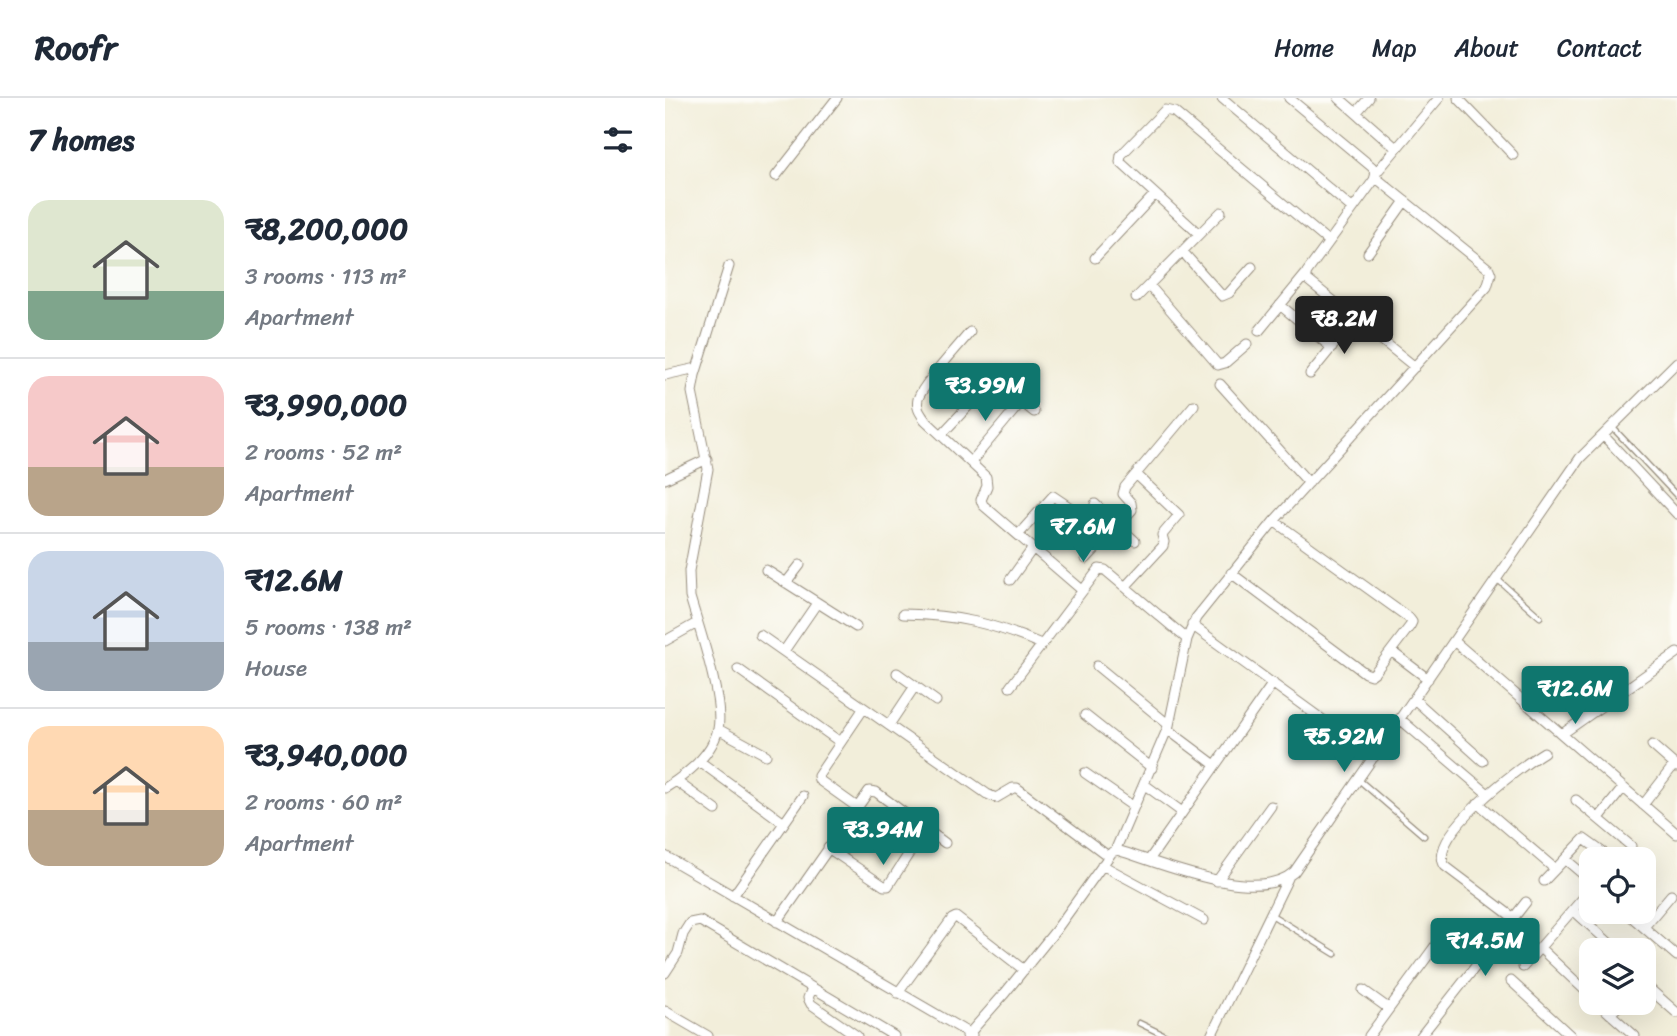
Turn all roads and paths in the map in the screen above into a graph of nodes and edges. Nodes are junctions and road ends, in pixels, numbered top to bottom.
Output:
1 (837, 98) edge
2 (1222, 98) edge
3 (1289, 98) edge
4 (1339, 98) edge
5 (1369, 98) edge
6 (1439, 98) edge
7 (1458, 98) edge
8 (1356, 113) junction
9 (1396, 148) junction
10 (1513, 155) dead end
11 (1375, 175) junction
12 (776, 176) dead end
13 (1155, 194) junction
14 (1405, 201) junction
15 (1353, 209) junction
16 (1221, 212) dead end
17 (1199, 234) junction
18 (1329, 242) junction
19 (1182, 251) junction
20 (1368, 253) dead end
21 (1095, 258) dead end
22 (729, 267) dead end
23 (1252, 267) dead end
24 (1305, 275) junction
25 (1149, 285) junction
26 (1136, 298) dead end
27 (1280, 305) junction
28 (1355, 319) junction
29 (1259, 331) dead end
30 (970, 332) dead end
31 (1247, 344) dead end
32 (1332, 348) junction
33 (1677, 362) edge
34 (1415, 367) junction
35 (697, 368) junction
36 (1310, 374) dead end
37 (665, 375) edge
38 (1220, 384) dead end
39 (1021, 402) junction
40 (1194, 405) dead end
41 (1034, 412) dead end
42 (1611, 426) junction
43 (941, 435) junction
44 (1603, 435) junction
45 (707, 459) junction
46 (971, 463) junction
47 (1136, 474) junction
48 (665, 479) edge
49 (1309, 483) junction
50 (1677, 496) edge
51 (1095, 504) dead end
52 (1071, 508) dead end
53 (1677, 513) edge
54 (1274, 522) junction
55 (1117, 524) junction
56 (1018, 535) junction
57 (1135, 541) dead end
58 (1034, 548) junction
59 (1086, 559) dead end
60 (800, 565) dead end
61 (766, 570) dead end
62 (1231, 573) junction
63 (1497, 579) junction
64 (1010, 580) dead end
65 (786, 583) junction
66 (1125, 587) junction
67 (1082, 590) junction
68 (817, 603) junction
69 (904, 614) dead end
70 (1539, 617) dead end
71 (697, 623) junction
72 (1192, 625) junction
73 (856, 627) dead end
74 (761, 635) dead end
75 (1187, 639) junction
76 (665, 641) edge
77 (1454, 641) junction
78 (1041, 645) junction
79 (784, 651) junction
80 (1391, 651) junction
81 (1677, 653) edge
82 (1097, 666) dead end
83 (738, 669) dead end
84 (897, 673) dead end
85 (1428, 679) junction
86 (1273, 683) junction
87 (915, 686) junction
88 (1010, 687) dead end
89 (1414, 699) junction
90 (936, 701) dead end
91 (864, 708) junction
92 (1085, 715) dead end
93 (1400, 719) junction
94 (890, 725) junction
95 (1168, 727) junction
96 (718, 729) junction
97 (1562, 734) junction
98 (840, 742) junction
99 (1652, 745) dead end
100 (1543, 752) dead end
101 (766, 755) dead end
102 (1374, 757) junction
103 (699, 761) junction
104 (1483, 761) dead end
105 (1215, 765) junction
106 (1675, 766) edge
107 (1152, 768) junction
108 (1085, 773) dead end
109 (1358, 779) junction
110 (676, 781) junction
111 (1145, 785) junction
112 (665, 788) edge
113 (1623, 788) junction
114 (1488, 793) junction
115 (803, 796) dead end
116 (1576, 800) dead end
117 (1478, 803) junction
118 (1643, 805) junction
119 (1271, 806) dead end
120 (857, 807) junction
121 (1134, 807) junction
122 (716, 810) dead end
123 (1182, 812) junction
124 (1599, 818) junction
125 (784, 823) junction
126 (930, 831) junction
127 (1677, 834) edge
128 (1425, 836) dead end
129 (945, 843) dead end
130 (1631, 846) dead end
131 (1596, 847) edge
132 (828, 848) junction
133 (1111, 853) junction
134 (665, 856) edge
135 (1565, 859) junction
136 (1149, 860) junction
137 (1102, 865) junction
138 (1555, 869) junction
139 (1579, 872) edge
140 (1288, 877) junction
141 (1217, 881) junction
142 (1544, 881) dead end
143 (1671, 895) dead end
144 (733, 896) junction
145 (1579, 900) edge
146 (1526, 902) dead end
147 (1573, 910) junction
148 (1270, 914) junction
149 (1514, 918) junction
150 (1204, 920) dead end
151 (777, 922) junction
152 (1640, 924) edge
153 (1644, 927) junction
154 (1603, 938) edge
155 (1490, 948) junction
156 (1539, 948) junction
157 (1335, 954) dead end
158 (1677, 956) edge
159 (1523, 967) dead end
160 (1024, 970) junction
161 (665, 973) edge
162 (1511, 981) dead end
163 (1579, 985) edge
164 (812, 988) junction
165 (1363, 990) dead end
166 (898, 993) junction
167 (1656, 995) edge
168 (1388, 1008) junction
169 (665, 1011) edge
170 (1677, 1013) edge
171 (1611, 1015) edge
172 (1139, 1023) dead end
173 (969, 1035) edge
174 (1214, 1035) edge
175 (708, 1036) edge
176 (857, 1036) edge
177 (894, 1036) edge
178 (1166, 1036) edge
179 (1369, 1036) edge
180 (1421, 1036) edge
181 (1571, 1036) edge
182 (1635, 1036) edge

1 - 12 street
2 - 15 street
3 - 11 street
4 - 8 street
5 - 8 street
6 - 9 street
7 - 10 street
8 - 9 street
9 - 11 street
11 - 14 street
11 - 15 street
13 - 17 street
13 - 18 street
13 - 21 street
14 - 20 street
14 - 34 street
15 - 18 street
16 - 17 street
17 - 19 street
18 - 24 street
19 - 23 street
19 - 25 street
22 - 35 street
24 - 27 street
24 - 28 street
25 - 26 street
25 - 31 street
27 - 29 street
27 - 32 street
28 - 32 street
28 - 34 street
30 - 43 street
32 - 36 street
33 - 42 street
34 - 49 street
35 - 37 street
35 - 45 street
38 - 49 street
39 - 41 street
39 - 43 street
39 - 46 street
40 - 47 street
42 - 44 street
42 - 50 lane
43 - 46 street
44 - 53 street
44 - 63 street
45 - 48 street
45 - 71 street
46 - 56 street
47 - 55 street
47 - 66 street
49 - 54 street
51 - 55 street
52 - 56 street
54 - 62 street
54 - 80 street
55 - 57 street
55 - 59 street
56 - 58 street
58 - 64 street
58 - 67 street
60 - 65 street
61 - 65 street
62 - 72 street
62 - 80 street
63 - 70 lane
63 - 77 street
65 - 68 street
66 - 67 street
66 - 75 street
67 - 78 street
68 - 73 street
68 - 79 street
69 - 78 street
71 - 76 street
71 - 96 street
72 - 75 street
72 - 86 street
74 - 79 street
75 - 95 street
77 - 85 street
77 - 97 street
78 - 88 street
79 - 91 street
80 - 85 street
81 - 97 street
82 - 95 street
83 - 98 street
84 - 87 street
85 - 89 street
86 - 102 street
86 - 105 street
87 - 90 street
87 - 94 street
89 - 93 street
89 - 104 street
91 - 94 street
91 - 98 street
92 - 107 street
93 - 102 street
93 - 114 street
94 - 133 street
95 - 105 street
95 - 107 street
96 - 101 street
96 - 103 street
97 - 113 street
98 - 120 street
99 - 106 street
100 - 114 street
102 - 109 street
103 - 110 street
103 - 125 street
105 - 123 street
106 - 118 street
107 - 111 street
108 - 121 street
109 - 128 lane
109 - 140 street
110 - 112 street
110 - 122 street
111 - 121 street
111 - 123 street
113 - 118 street
113 - 124 street
114 - 117 street
115 - 125 street
116 - 124 street
117 - 138 street
117 - 149 street
118 - 127 street
119 - 141 street
120 - 126 street
120 - 132 street
121 - 133 street
123 - 136 street
124 - 130 street
125 - 144 street
126 - 129 street
126 - 132 street
131 - 135 street
132 - 151 street
133 - 136 street
133 - 137 street
134 - 144 street
135 - 138 street
135 - 139 street
136 - 141 street
137 - 150 street
137 - 160 street
138 - 142 street
140 - 141 street
140 - 148 street
143 - 153 street
144 - 151 street
145 - 147 street
146 - 149 street
147 - 154 street
147 - 156 street
148 - 157 lane
148 - 174 street
149 - 155 street
151 - 166 street
152 - 153 street
153 - 158 street
155 - 168 street
155 - 180 street
156 - 159 street
156 - 163 street
160 - 166 street
160 - 173 street
161 - 164 street
162 - 181 street
164 - 176 street
164 - 177 street
165 - 168 street
166 - 173 street
167 - 170 street
168 - 179 street
169 - 175 street
171 - 182 street
172 - 178 lane

